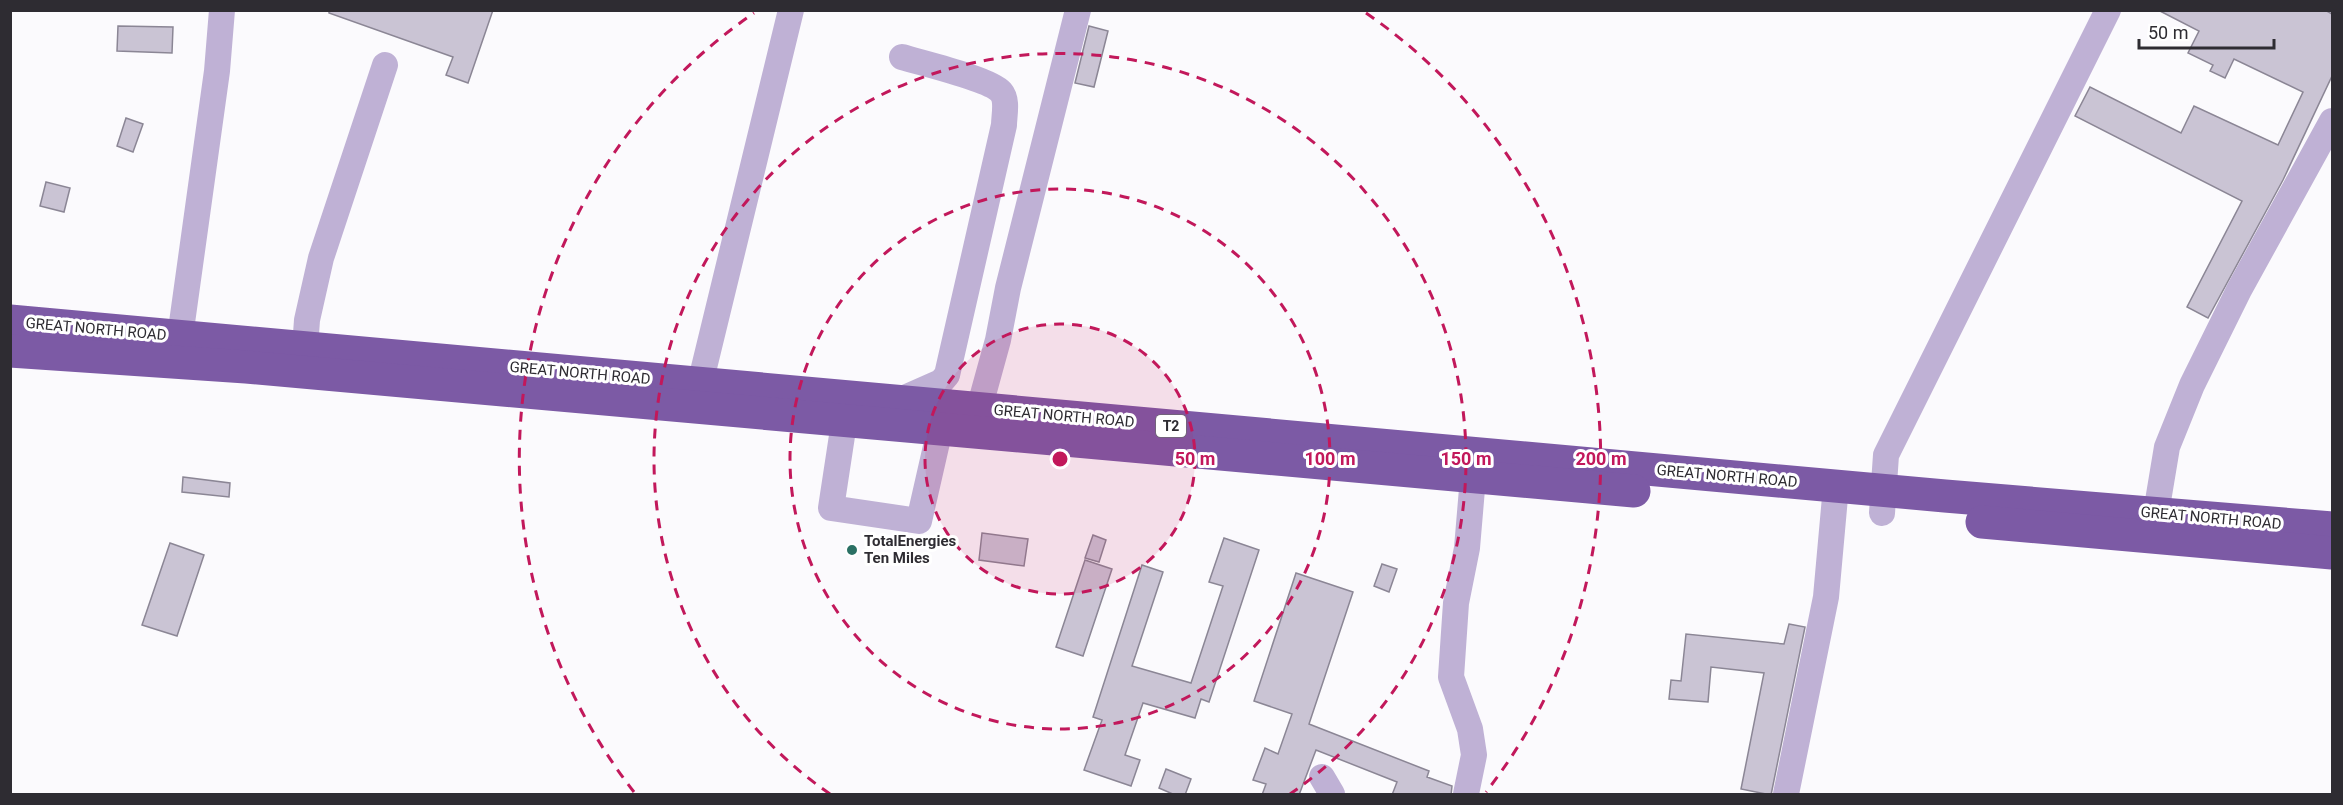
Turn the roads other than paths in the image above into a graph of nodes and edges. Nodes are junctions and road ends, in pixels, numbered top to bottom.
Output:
1 (222, 10) edge
2 (791, 10) edge
3 (1078, 10) edge
4 (2108, 10) edge
5 (902, 57) dead end
6 (385, 64) dead end
7 (2332, 121) edge
8 (10, 321) edge
9 (180, 337) junction
10 (305, 348) junction
11 (10, 351) edge
12 (700, 384) junction
13 (898, 402) junction
14 (845, 409) junction
15 (979, 409) junction
16 (941, 417) junction
17 (1473, 477) junction
18 (1836, 498) junction
19 (1883, 502) junction
20 (2156, 513) junction
21 (2332, 528) edge
22 (2332, 553) edge
23 (1466, 795) edge
24 (1786, 795) edge

1 - 9 street
2 - 12 street
3 - 15 street
4 - 19 street
5 - 13 street
6 - 10 street
7 - 20 street
8 - 9 highway, GREAT NORTH ROAD / T2
9 - 10 highway, GREAT NORTH ROAD / T2
10 - 12 highway, GREAT NORTH ROAD / T2
11 - 14 highway, GREAT NORTH ROAD / T2
12 - 14 highway, GREAT NORTH ROAD / T2
13 - 14 highway, GREAT NORTH ROAD / T2
13 - 16 highway, GREAT NORTH ROAD / T2
14 - 16 highway, GREAT NORTH ROAD / T2
14 - 16 street
15 - 16 highway, GREAT NORTH ROAD / T2
15 - 18 highway, GREAT NORTH ROAD / T2
16 - 17 highway, GREAT NORTH ROAD / T2
17 - 18 highway, GREAT NORTH ROAD / T2
17 - 23 street
18 - 19 highway, GREAT NORTH ROAD / T2
18 - 24 street
19 - 20 highway, GREAT NORTH ROAD / T2
19 - 22 highway, GREAT NORTH ROAD / T2
20 - 21 highway, GREAT NORTH ROAD / T2

